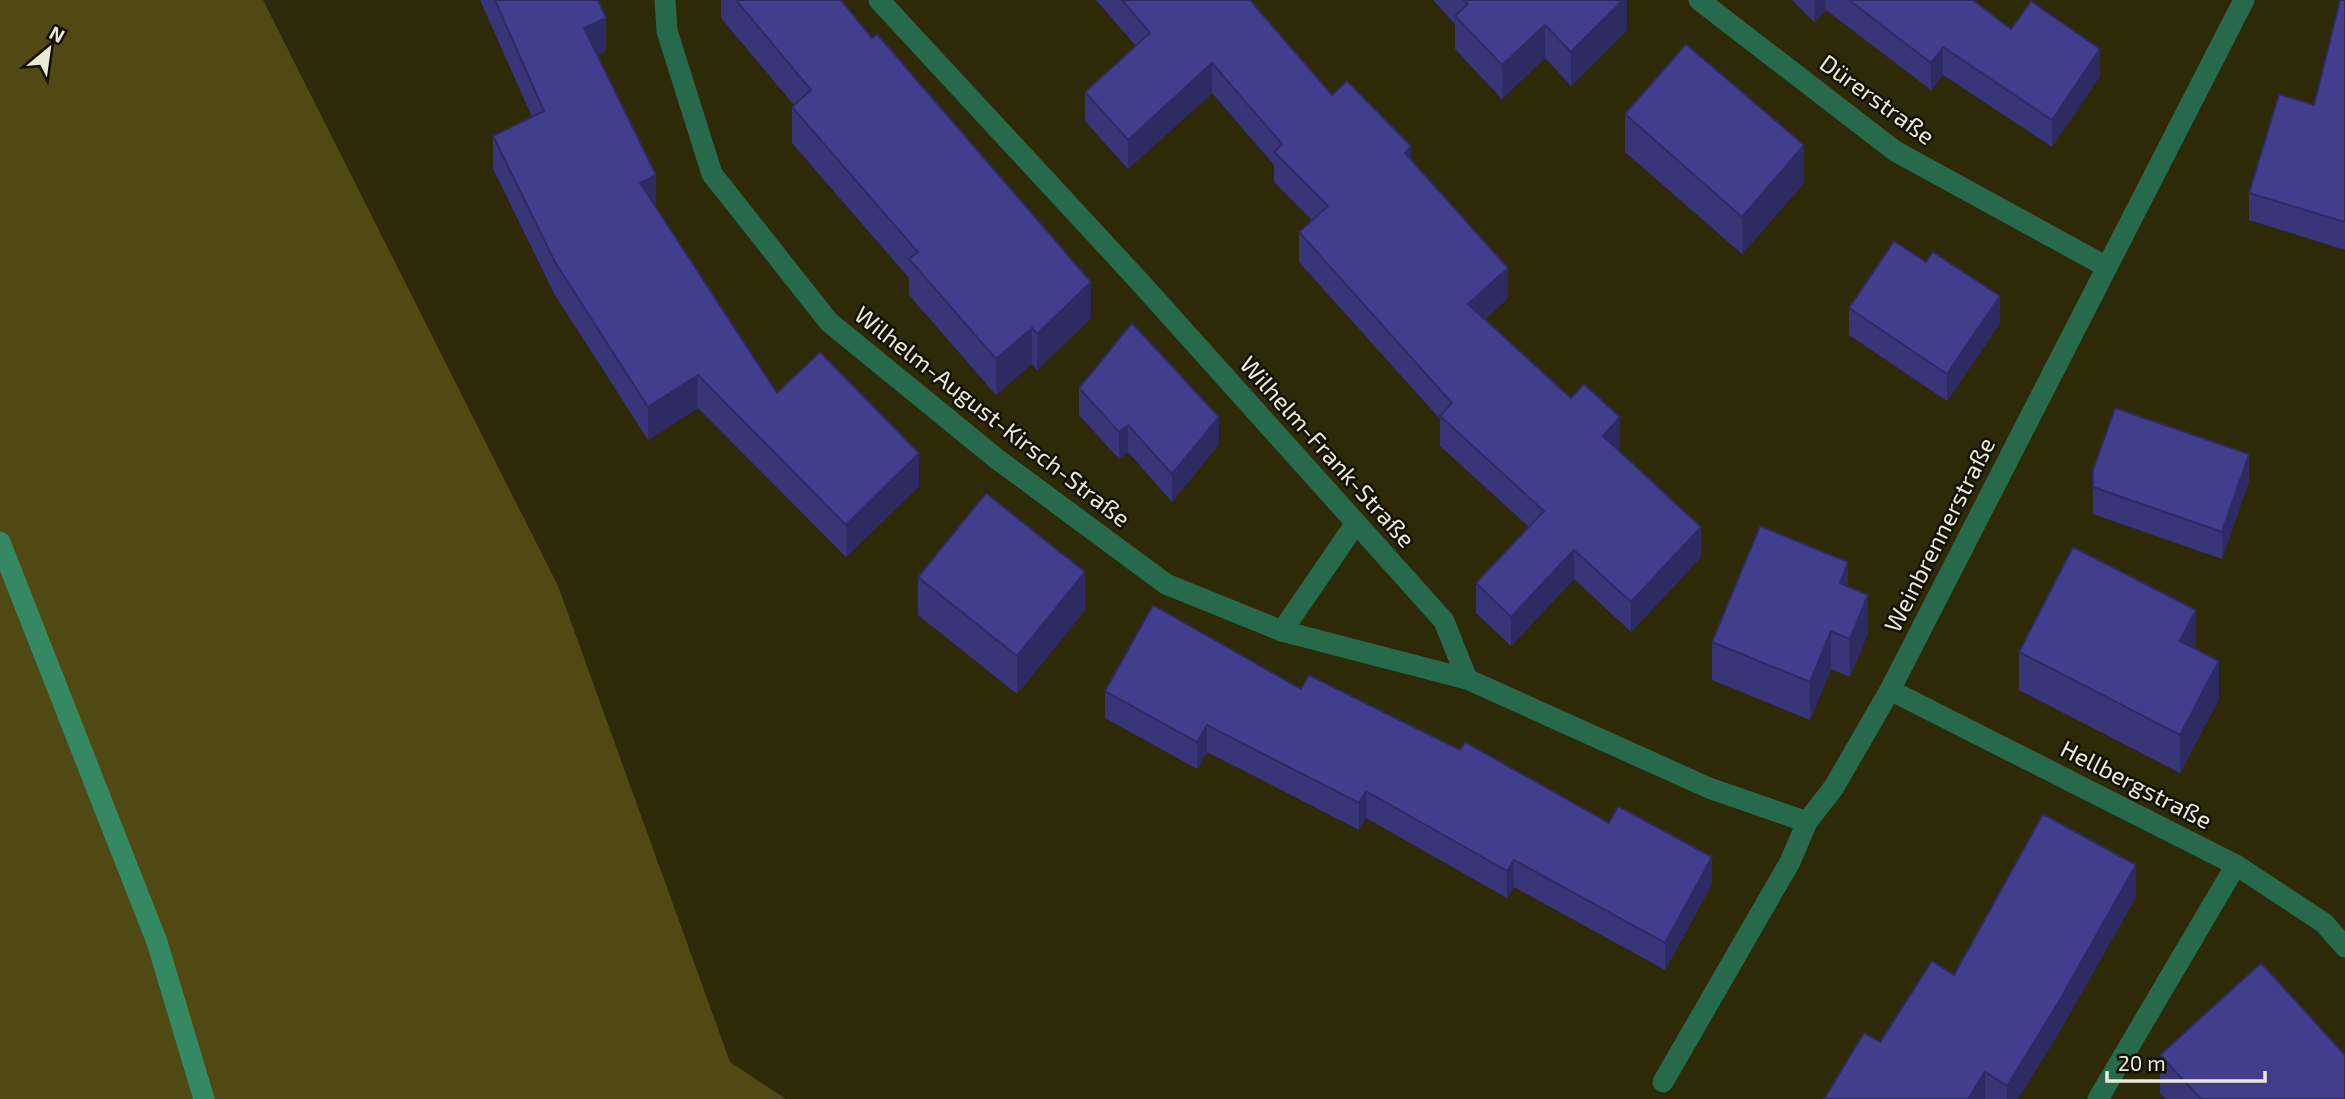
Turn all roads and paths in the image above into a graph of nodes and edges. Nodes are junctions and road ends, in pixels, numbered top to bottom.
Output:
1 (665, 0) edge
2 (879, 0) edge
3 (1699, 0) edge
4 (2244, 0) edge
5 (2108, 267) junction
6 (1356, 523) junction
7 (0, 542) edge
8 (1282, 631) junction
9 (1468, 680) junction
10 (1890, 690) junction
11 (1807, 822) junction
12 (2236, 865) junction
13 (2345, 947) edge
14 (1663, 1082) dead end
15 (204, 1099) edge
16 (2098, 1099) edge

1 - 8 street, Wilhelm-August-Kirsch-Straße
2 - 6 street, Wilhelm-Frank-Straße
3 - 5 street, Dürerstraße
4 - 5 street, Weinbrennerstraße
5 - 10 street, Weinbrennerstraße
6 - 8 street
6 - 9 street, Wilhelm-Frank-Straße
7 - 15 main road
8 - 9 street, Wilhelm-August-Kirsch-Straße
9 - 11 street
10 - 11 street, Weinbrennerstraße
10 - 12 street, Hellbergstraße
11 - 14 street, Weinbrennerstraße
12 - 13 street, Hellbergstraße
12 - 16 street

